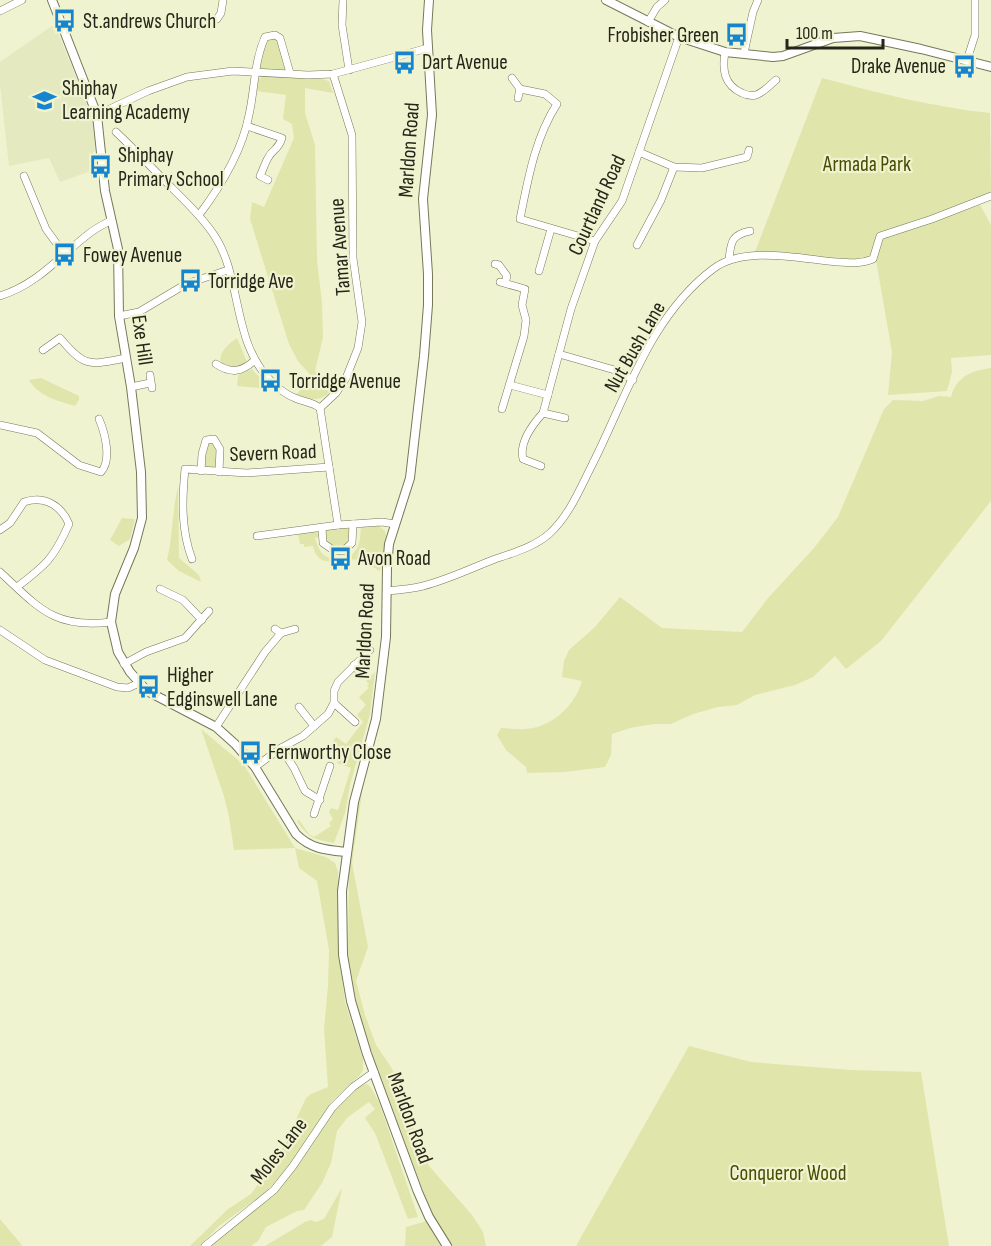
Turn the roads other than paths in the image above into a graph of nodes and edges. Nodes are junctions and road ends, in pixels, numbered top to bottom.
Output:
1 (22, 0) edge
2 (52, 0) edge
3 (223, 0) edge
4 (343, 0) edge
5 (429, 0) edge
6 (606, 0) edge
7 (665, 0) edge
8 (758, 0) edge
9 (975, 0) edge
10 (0, 10) edge
11 (648, 22) junction
12 (198, 25) dead end
13 (679, 37) junction
14 (428, 48) junction
15 (725, 52) junction
16 (744, 53) junction
17 (967, 60) junction
18 (991, 67) edge
19 (349, 70) junction
20 (255, 71) junction
21 (290, 73) junction
22 (333, 74) junction
23 (512, 78) dead end
24 (776, 80) dead end
25 (520, 89) junction
26 (565, 97) dead end
27 (518, 98) dead end
28 (557, 104) junction
29 (97, 114) junction
30 (247, 126) junction
31 (116, 132) dead end
32 (639, 152) junction
33 (749, 157) dead end
34 (674, 167) junction
35 (24, 176) dead end
36 (268, 180) dead end
37 (991, 196) edge
38 (199, 215) junction
39 (110, 221) junction
40 (551, 229) junction
41 (750, 231) dead end
42 (595, 242) junction
43 (637, 245) dead end
44 (64, 255) junction
45 (729, 259) junction
46 (495, 264) dead end
47 (228, 270) junction
48 (539, 271) dead end
49 (0, 296) edge
50 (119, 316) junction
51 (43, 350) dead end
52 (559, 354) junction
53 (126, 358) junction
54 (255, 360) junction
55 (216, 364) dead end
56 (633, 380) junction
57 (150, 382) dead end
58 (510, 385) junction
59 (131, 387) junction
60 (548, 394) junction
61 (320, 408) junction
62 (502, 409) dead end
63 (543, 413) junction
64 (565, 418) dead end
65 (99, 419) dead end
66 (0, 425) edge
67 (522, 455) junction
68 (514, 456) dead end
69 (541, 466) dead end
70 (329, 467) junction
71 (201, 471) junction
72 (219, 472) junction
73 (352, 524) junction
74 (395, 524) junction
75 (338, 525) junction
76 (322, 528) junction
77 (0, 530) edge
78 (257, 536) dead end
79 (188, 556) dead end
80 (0, 572) edge
81 (16, 587) junction
82 (160, 589) dead end
83 (387, 591) junction
84 (209, 611) dead end
85 (202, 620) junction
86 (111, 622) junction
87 (295, 629) dead end
88 (0, 630) edge
89 (370, 650) dead end
90 (124, 664) junction
91 (354, 665) junction
92 (362, 675) dead end
93 (139, 683) junction
94 (334, 702) junction
95 (299, 707) dead end
96 (355, 722) dead end
97 (314, 726) junction
98 (216, 727) junction
99 (281, 748) junction
100 (255, 767) junction
101 (319, 770) dead end
102 (320, 800) junction
103 (314, 814) dead end
104 (346, 852) junction
105 (374, 1072) junction
106 (205, 1246) edge
107 (447, 1246) edge

1 - 10 street
2 - 29 street, Exe Hill
3 - 12 street
4 - 19 street
5 - 14 street, Marldon Road
6 - 11 street
7 - 11 street
8 - 16 street
9 - 17 street
11 - 13 street
13 - 15 street
13 - 32 street, Courtland Road
14 - 19 street
14 - 74 street, Marldon Road
15 - 16 street
15 - 24 street
16 - 17 street
17 - 18 street
19 - 22 street
20 - 21 street
20 - 21 street
20 - 29 street
20 - 30 street
21 - 22 street
22 - 61 street, Tamar Avenue
23 - 25 street
25 - 27 street
25 - 28 street
26 - 28 street
28 - 40 street
29 - 39 street, Exe Hill
30 - 36 street
30 - 38 street
31 - 38 street
32 - 34 street
32 - 42 street, Courtland Road
33 - 34 street
34 - 43 street
35 - 44 street
37 - 45 street
38 - 47 street
39 - 44 street
39 - 50 street, Exe Hill
40 - 42 street
40 - 48 street
41 - 45 street
42 - 52 street, Courtland Road
44 - 49 street
45 - 56 street, Nut Bush Lane
46 - 58 street
47 - 50 street
47 - 54 street
50 - 53 street, Exe Hill
51 - 53 street
52 - 56 street
52 - 60 street, Courtland Road
53 - 59 street, Exe Hill
54 - 55 street
54 - 61 street
56 - 83 street, Nut Bush Lane
57 - 59 street
58 - 60 street
58 - 62 street
59 - 86 street, Exe Hill
60 - 63 street, Courtland Road
61 - 70 street
63 - 64 street
63 - 67 street, Courtland Road
65 - 66 street
67 - 68 street
67 - 69 street
70 - 72 street, Severn Road
70 - 75 street
71 - 72 street, Severn Road
71 - 72 street, Severn Road
71 - 79 street, Severn Road
73 - 74 street
73 - 75 street
73 - 76 street
74 - 83 street, Marldon Road
75 - 76 street
76 - 78 street
77 - 81 street
80 - 81 street
81 - 86 street
82 - 85 street
83 - 104 street, Marldon Road
84 - 85 street
85 - 90 street
86 - 90 street, Exe Hill
87 - 98 street
88 - 93 street
89 - 91 street
90 - 93 street, Exe Hill
91 - 92 street
91 - 94 street
93 - 98 street
94 - 96 street
94 - 97 street
95 - 97 street
97 - 99 street
98 - 100 street
99 - 100 street
99 - 102 street
100 - 104 street
101 - 102 street
102 - 103 street
104 - 105 street, Marldon Road
105 - 106 street, Moles Lane
105 - 107 street, Marldon Road

